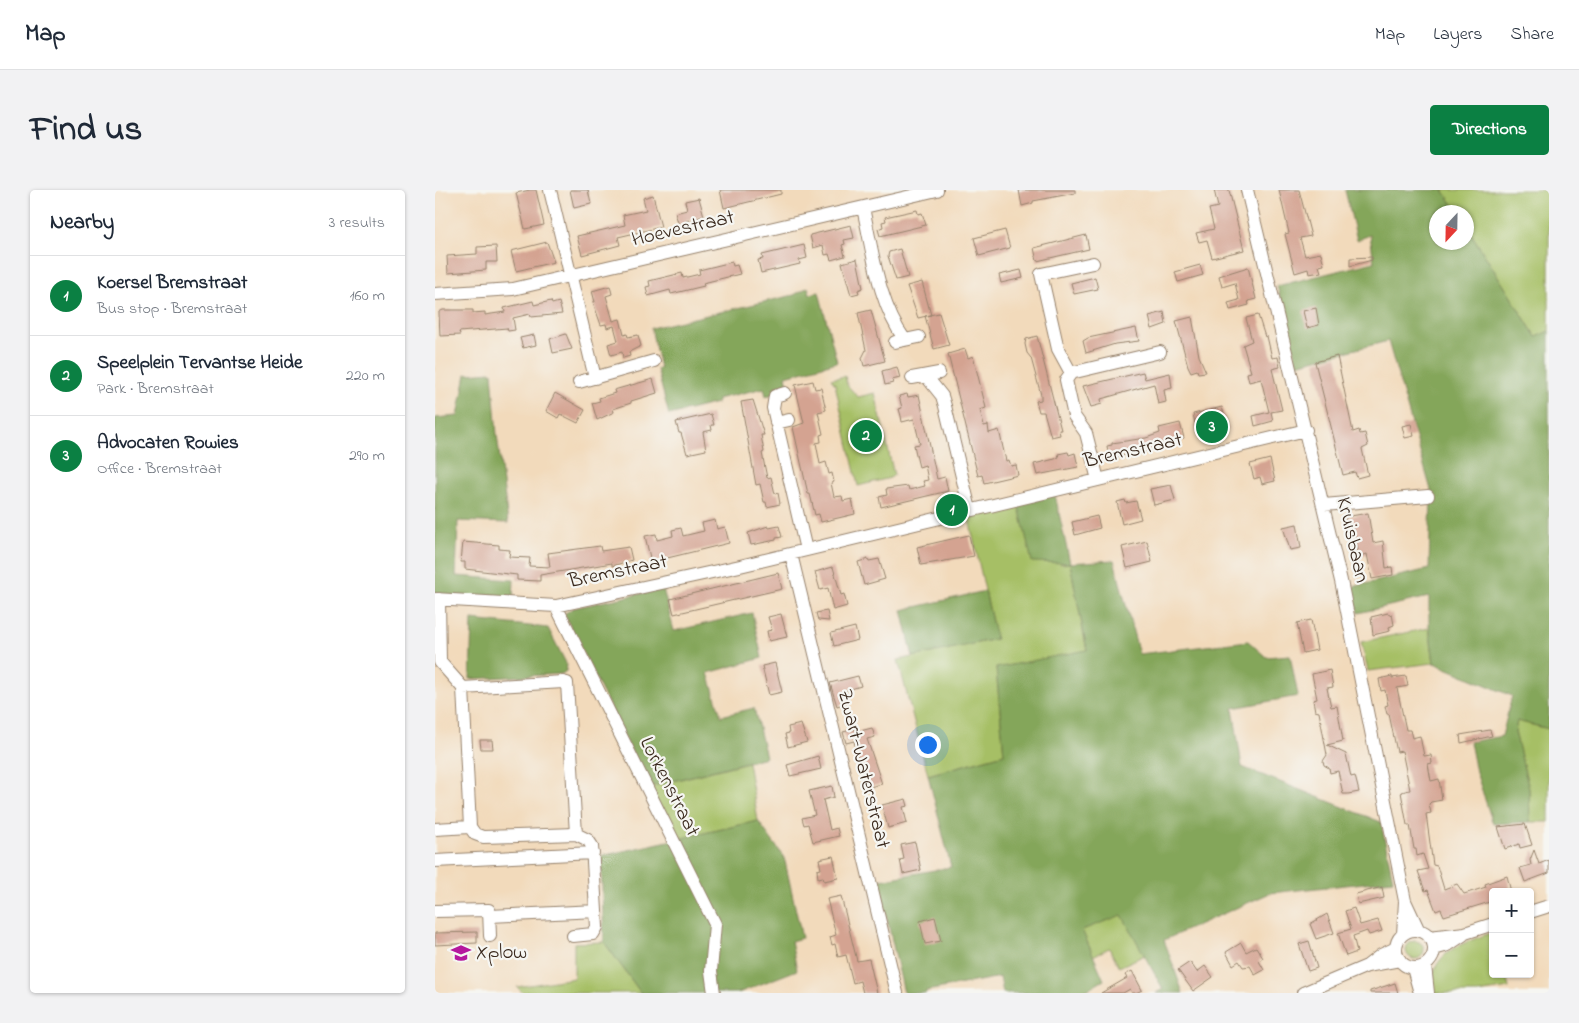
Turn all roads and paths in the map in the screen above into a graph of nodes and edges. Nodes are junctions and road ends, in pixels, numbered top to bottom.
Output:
1 (550, 190) edge
2 (937, 190) edge
3 (1247, 190) edge
4 (863, 208) junction
5 (1093, 263) dead end
6 (571, 276) junction
7 (435, 294) edge
8 (919, 337) dead end
9 (1160, 352) dead end
10 (654, 361) dead end
11 (1071, 373) junction
12 (595, 378) junction
13 (912, 378) dead end
14 (579, 382) dead end
15 (785, 394) dead end
16 (1306, 430) junction
17 (1098, 480) junction
18 (1428, 496) dead end
19 (1324, 505) junction
20 (970, 510) junction
21 (807, 550) junction
22 (791, 554) junction
23 (437, 599) edge
24 (556, 606) junction
25 (463, 688) junction
26 (470, 827) junction
27 (435, 829) edge
28 (576, 834) junction
29 (593, 853) junction
30 (435, 860) edge
31 (1405, 901) junction
32 (1549, 906) edge
33 (435, 911) edge
34 (1534, 911) edge
35 (596, 912) junction
36 (490, 916) junction
37 (1489, 925) edge
38 (1403, 934) junction
39 (491, 936) dead end
40 (573, 936) dead end
41 (1427, 939) junction
42 (1398, 954) junction
43 (1419, 966) junction
44 (714, 993) edge
45 (897, 993) edge
46 (1303, 993) edge
47 (1420, 993) edge
48 (1428, 993) edge

1 - 6 street
2 - 4 street, Hoevestraat
3 - 16 street, Kruisbaan
4 - 6 street, Hoevestraat
4 - 8 street
5 - 11 street
6 - 7 street, Hoevestraat
6 - 12 street
9 - 11 street
10 - 12 street
11 - 17 street
12 - 14 street
13 - 20 street
15 - 21 street
16 - 17 street, Bremstraat
16 - 19 street, Kruisbaan
17 - 20 street, Bremstraat
18 - 19 street
19 - 31 street, Kruisbaan
20 - 21 street, Bremstraat
21 - 22 street, Bremstraat
22 - 24 street, Bremstraat
22 - 45 street, Zwart-Waterstraat
23 - 24 street, Bremstraat
23 - 25 street
24 - 44 street, Lorkenstraat
25 - 26 street
25 - 28 street
26 - 27 street
26 - 28 street
28 - 29 street
29 - 30 street
29 - 35 street
31 - 38 street, Kruisbaan
31 - 41 street, Kruisbaan
32 - 34 street
33 - 36 street
35 - 36 street
35 - 40 street
36 - 39 street
37 - 41 street
38 - 41 street
38 - 42 street
41 - 43 street
42 - 43 street
42 - 46 street
43 - 47 street
43 - 48 street

